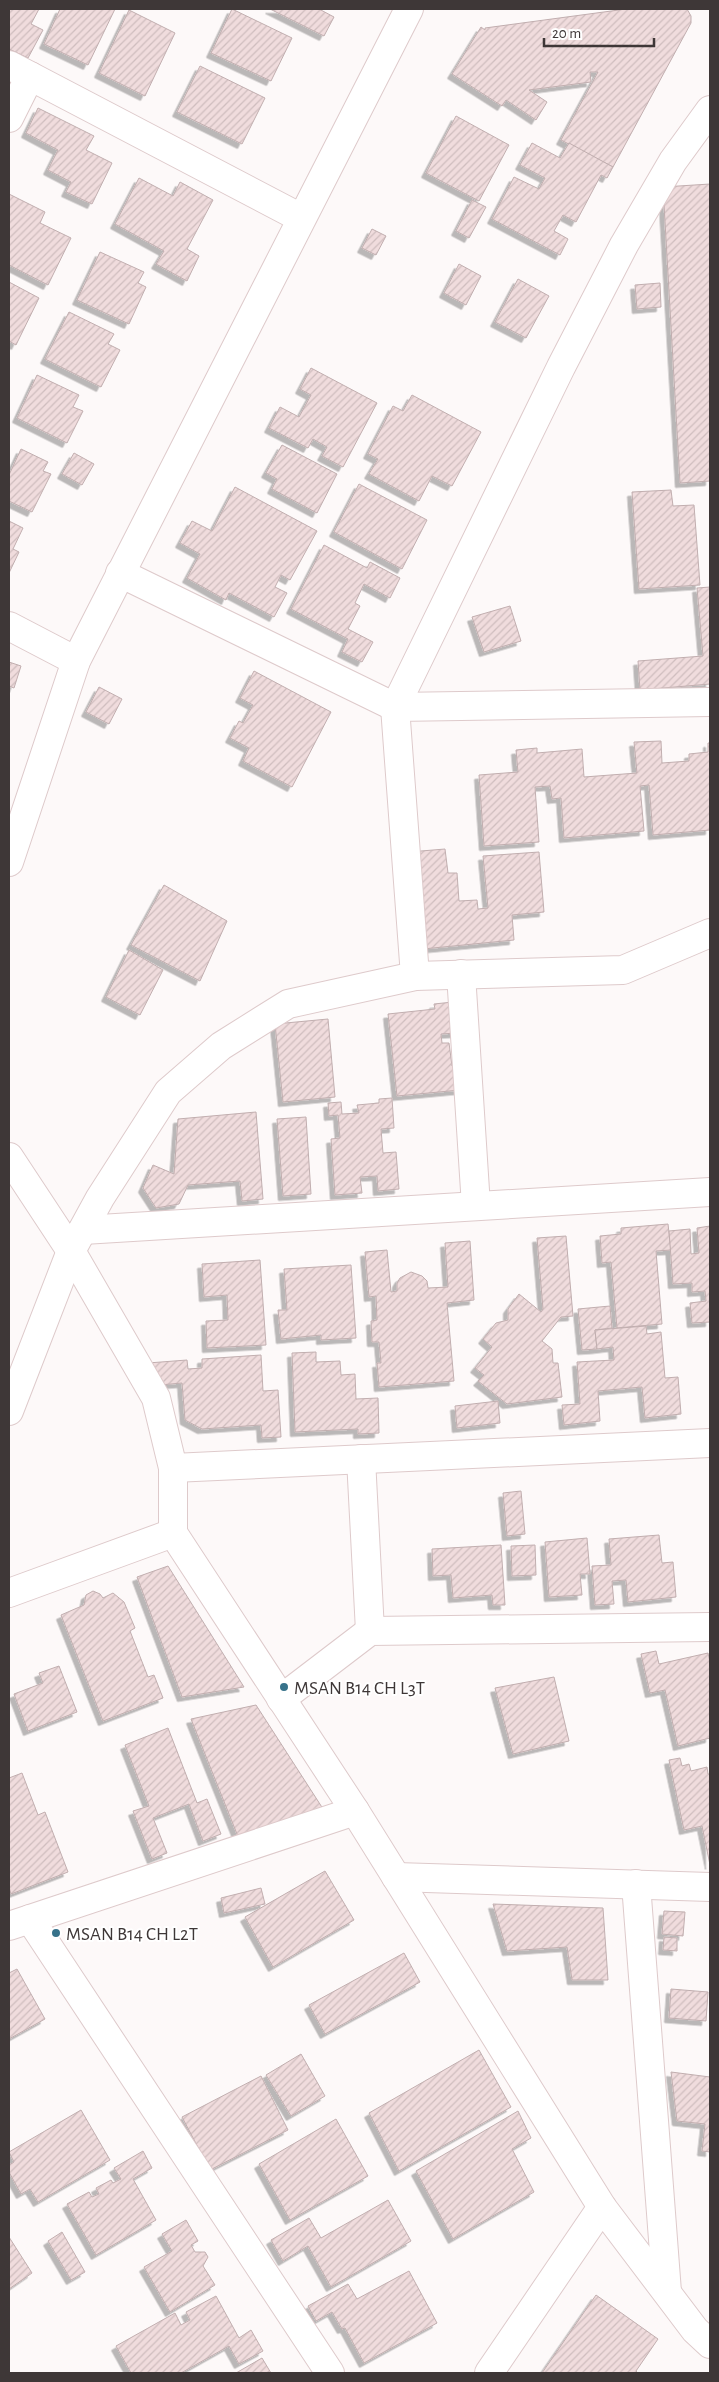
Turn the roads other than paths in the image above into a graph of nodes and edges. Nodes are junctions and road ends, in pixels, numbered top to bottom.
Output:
1 (409, 9) edge
2 (19, 71) edge
3 (710, 110) edge
4 (9, 118) edge
5 (301, 218) junction
6 (120, 573) junction
7 (9, 626) edge
8 (76, 661) junction
9 (710, 702) edge
10 (394, 707) junction
11 (9, 862) edge
12 (710, 933) edge
13 (460, 974) junction
14 (415, 976) junction
15 (9, 1157) edge
16 (710, 1192) edge
17 (476, 1206) junction
18 (77, 1240) junction
19 (9, 1411) edge
20 (710, 1443) edge
21 (361, 1459) junction
22 (172, 1468) junction
23 (173, 1533) junction
24 (9, 1593) edge
25 (710, 1627) edge
26 (370, 1630) junction
27 (281, 1699) junction
28 (355, 1811) junction
29 (396, 1877) junction
30 (636, 1884) junction
31 (710, 1886) edge
32 (19, 1923) edge
33 (602, 2207) junction
34 (667, 2292) junction
35 (710, 2344) edge
36 (330, 2373) edge
37 (489, 2373) edge

1 - 5 street
2 - 4 street
2 - 5 street
3 - 10 street
5 - 6 street
6 - 8 street
6 - 10 street
7 - 8 street
8 - 11 street
9 - 10 street
10 - 14 street
12 - 13 street
13 - 14 street
13 - 17 street
14 - 18 street
15 - 18 street
16 - 17 street
17 - 18 street
18 - 19 street
18 - 22 street
20 - 21 street
21 - 22 street
21 - 26 street
22 - 23 street
23 - 24 street
23 - 27 street
25 - 26 street
26 - 27 street
27 - 28 street
28 - 29 street
28 - 32 street
29 - 30 street
29 - 33 street
30 - 31 street
30 - 34 street
32 - 36 street
33 - 34 street
33 - 37 street
34 - 35 street

